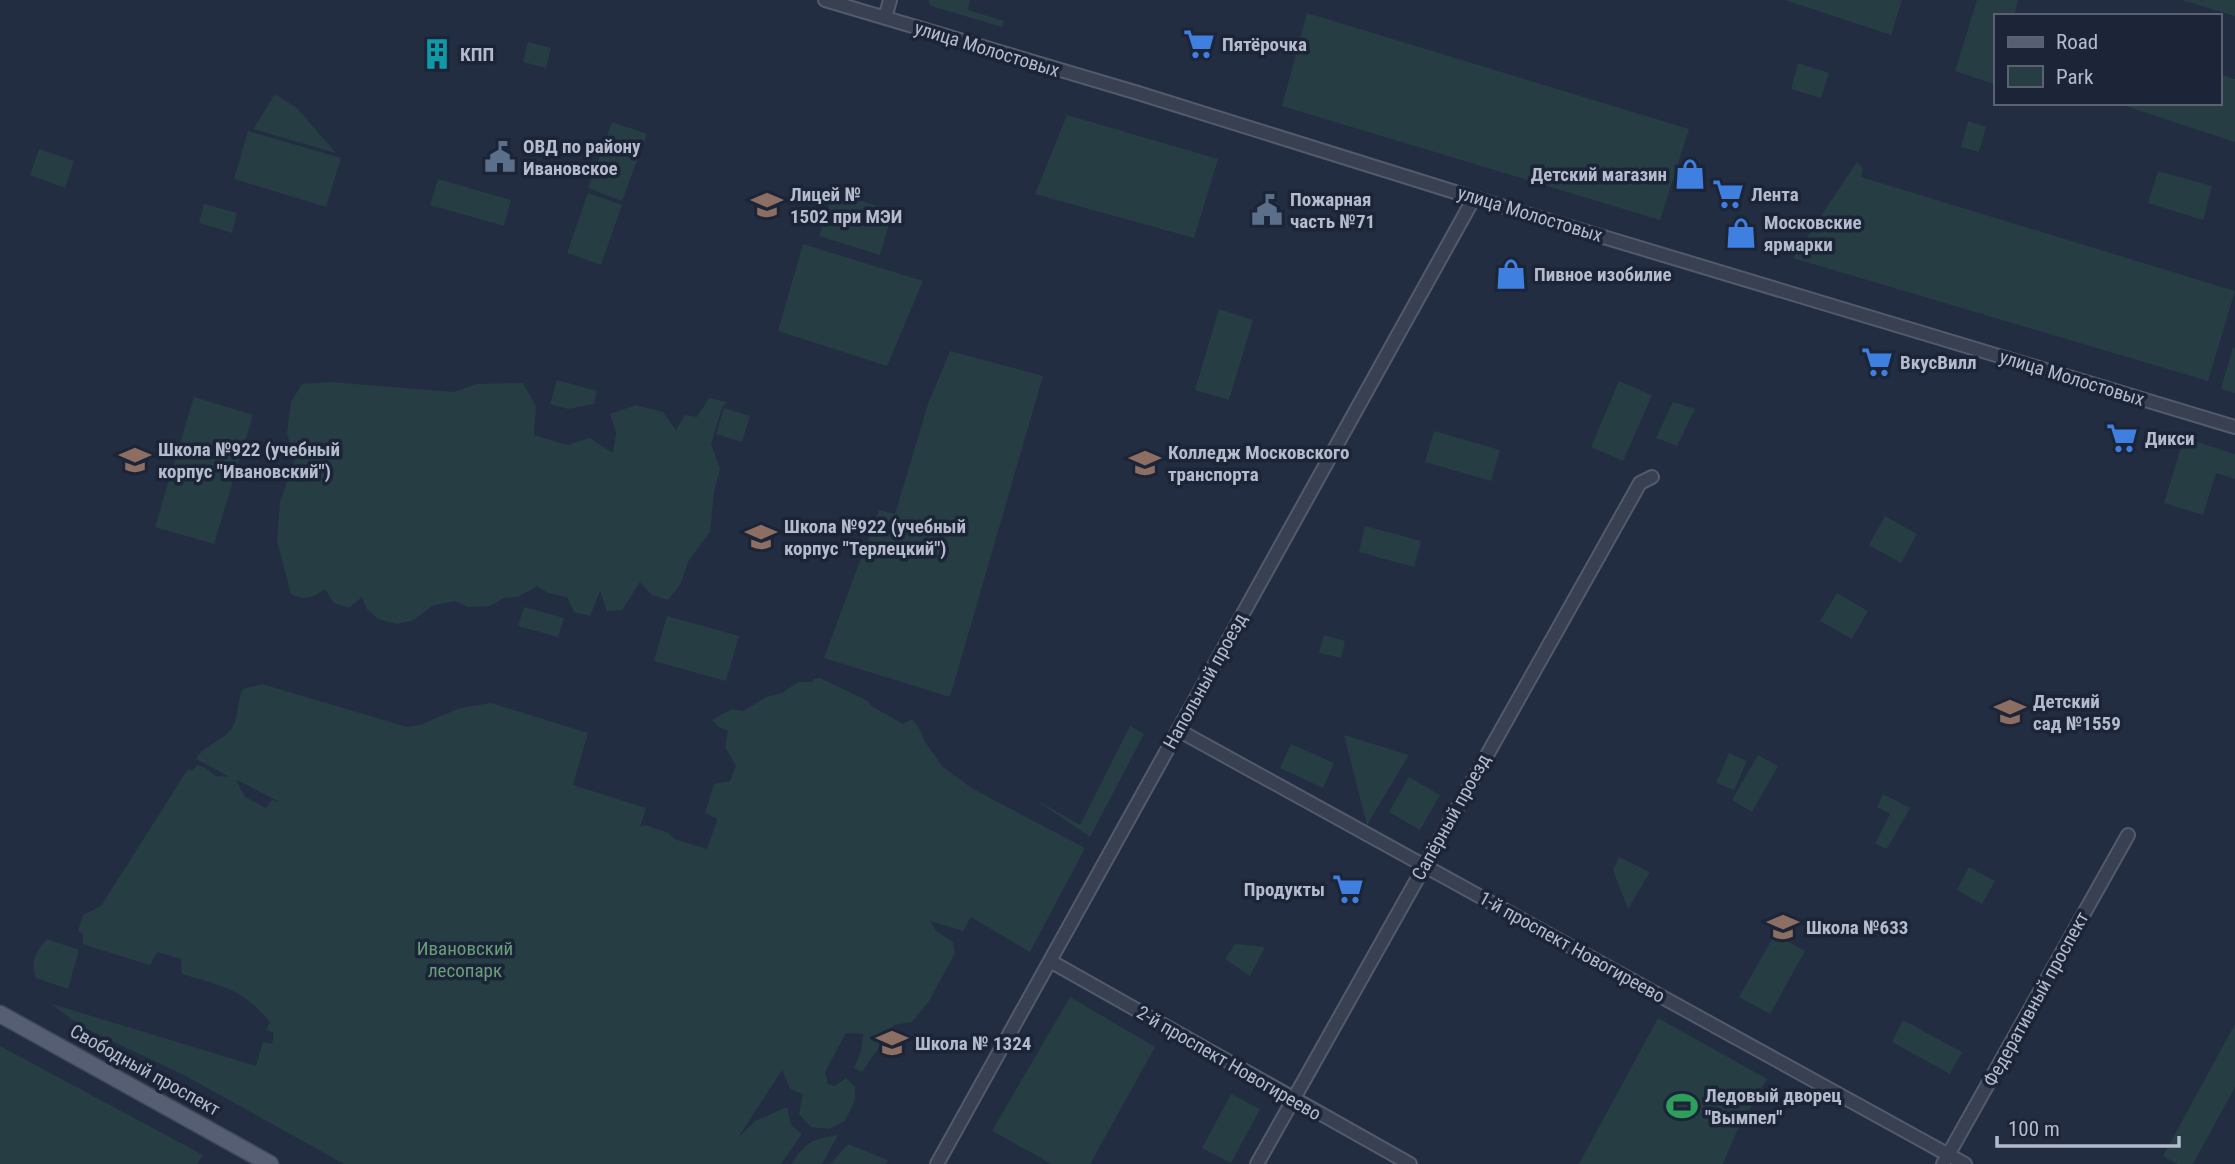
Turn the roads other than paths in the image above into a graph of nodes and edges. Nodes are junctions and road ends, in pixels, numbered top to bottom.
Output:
1 (825, 0) edge
2 (890, 0) edge
3 (885, 18) junction
4 (1474, 198) junction
5 (2235, 428) edge
6 (1652, 477) dead end
7 (1178, 730) junction
8 (2128, 835) dead end
9 (1423, 865) junction
10 (1050, 961) junction
11 (0, 1014) edge
12 (1293, 1099) junction
13 (1946, 1159) edge
14 (270, 1164) edge
15 (937, 1164) edge
16 (1257, 1164) edge
17 (1410, 1164) edge
18 (1965, 1164) edge

1 - 3 street, улица Молостовых
2 - 3 street
3 - 4 street, улица Молостовых
4 - 5 street, улица Молостовых
4 - 7 street, Напольный проезд
6 - 9 street, Сапёрный проезд
7 - 9 street, 1-й проспект Новогиреево
7 - 10 street, Напольный проезд
8 - 13 street, Федеративный проспект
9 - 12 street, Сапёрный проезд
9 - 13 street, 1-й проспект Новогиреево
10 - 12 street, 2-й проспект Новогиреево
10 - 15 street, Напольный проезд
11 - 14 main road, Свободный проспект
12 - 16 street, Сапёрный проезд
12 - 17 street, 2-й проспект Новогиреево
13 - 18 street, 1-й проспект Новогиреево

